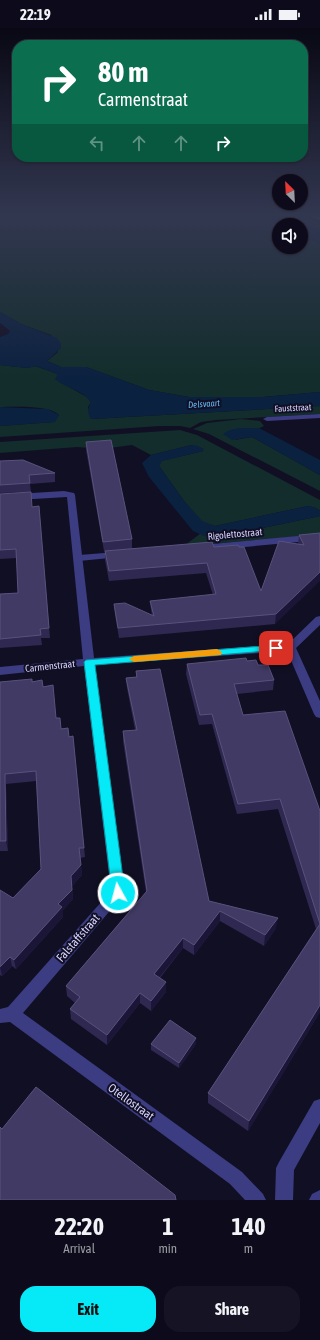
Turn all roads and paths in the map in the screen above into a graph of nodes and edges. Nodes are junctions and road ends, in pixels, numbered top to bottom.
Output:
1 (320, 416) edge
2 (267, 419) dead end
3 (0, 498) edge
4 (320, 537) edge
5 (190, 548) edge
6 (127, 554) edge
7 (79, 558) junction
8 (320, 619) edge
9 (292, 647) junction
10 (89, 662) junction
11 (0, 671) edge
12 (320, 714) edge
13 (6, 1015) edge
14 (320, 1107) edge
15 (257, 1200) edge
16 (284, 1200) edge

1 - 2 street, Fauststraat
3 - 7 street
4 - 5 street, Rigolettostraat
6 - 7 street
7 - 10 street
8 - 9 street
9 - 10 street, Carmenstraat
9 - 12 street
10 - 11 street, Carmenstraat
10 - 13 street, Falstaffstraat
13 - 15 street, Otellostraat
14 - 16 street

